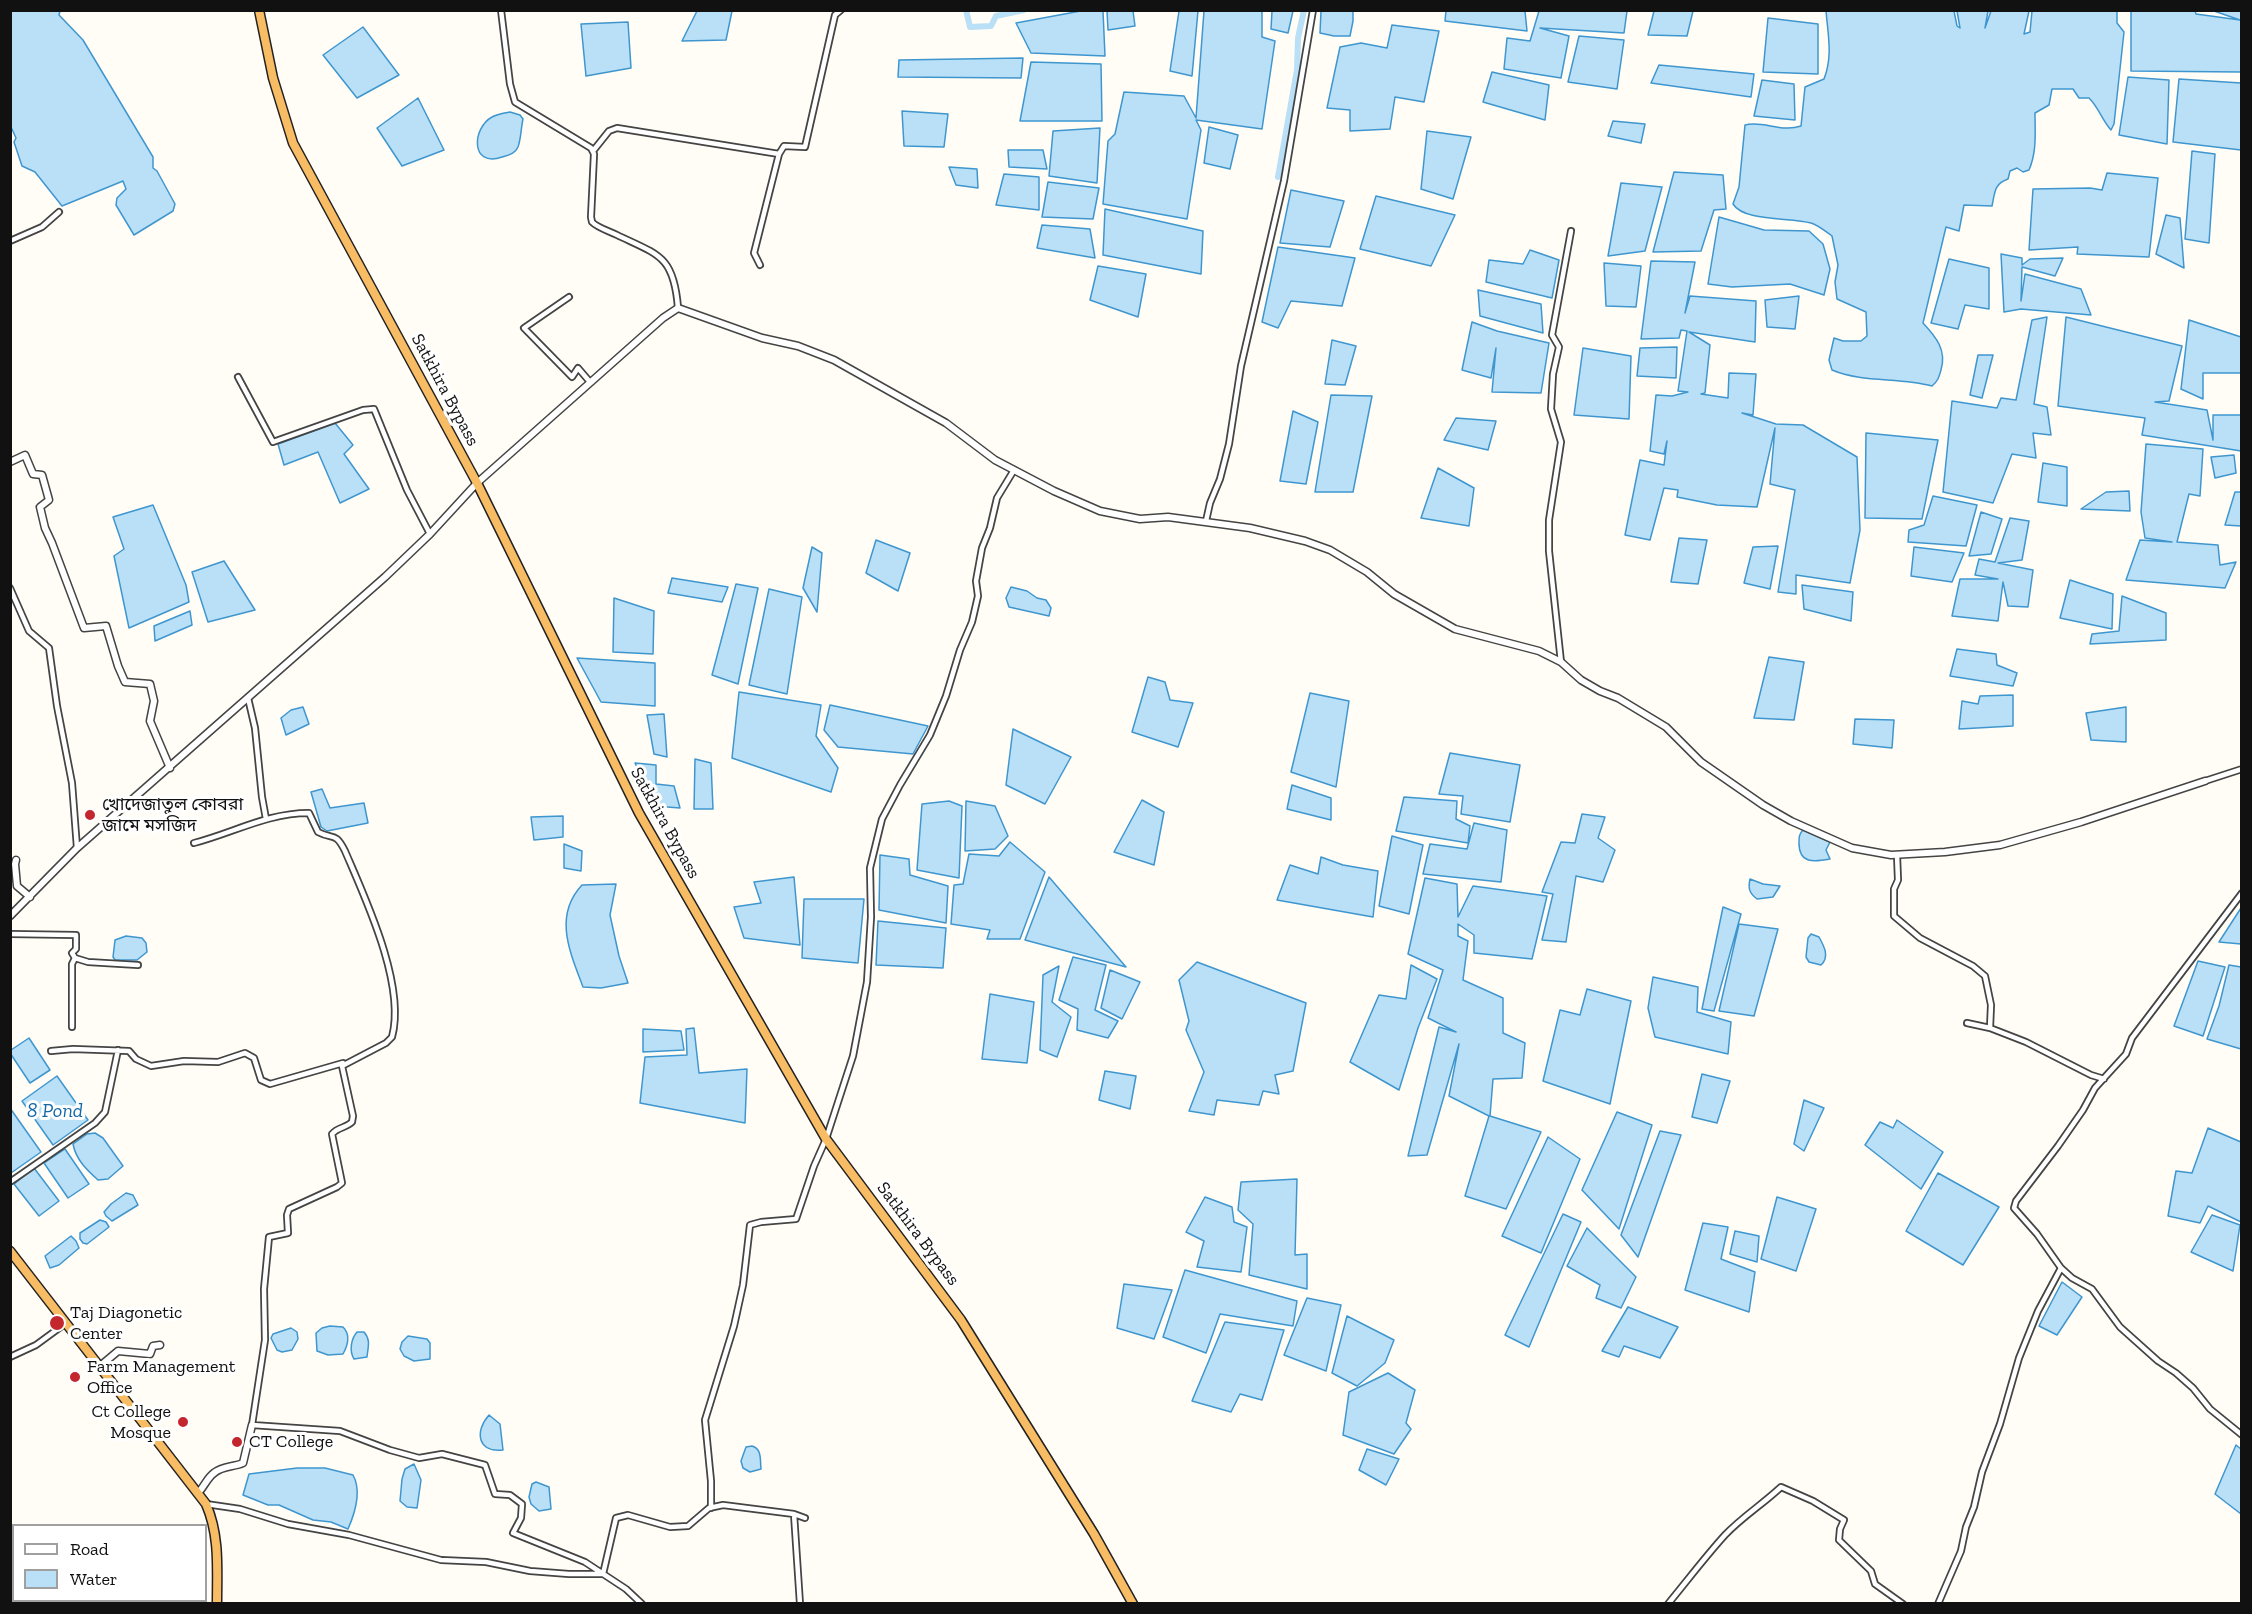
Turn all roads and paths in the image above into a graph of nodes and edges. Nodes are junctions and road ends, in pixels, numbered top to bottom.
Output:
1 (259, 10) edge
2 (501, 10) edge
3 (841, 10) edge
4 (1313, 10) edge
5 (593, 151) junction
6 (779, 154) junction
7 (59, 212) dead end
8 (1571, 231) dead end
9 (10, 241) edge
10 (759, 265) dead end
11 (570, 297) dead end
12 (678, 308) junction
13 (238, 377) dead end
14 (590, 382) junction
15 (10, 462) edge
16 (1014, 470) junction
17 (477, 483) junction
18 (1206, 521) junction
19 (430, 534) junction
20 (10, 588) edge
21 (1561, 662) junction
22 (248, 698) junction
23 (170, 768) junction
24 (2241, 770) edge
25 (2205, 782) joint
26 (266, 819) junction
27 (194, 843) dead end
28 (77, 848) junction
29 (1897, 855) junction
30 (16, 860) dead end
31 (2241, 893) edge
32 (30, 897) junction
33 (10, 916) edge
34 (10, 934) edge
35 (75, 958) junction
36 (138, 965) dead end
37 (1967, 1023) dead end
38 (72, 1027) dead end
39 (1990, 1028) junction
40 (118, 1050) junction
41 (51, 1051) dead end
42 (345, 1063) junction
43 (2104, 1079) junction
44 (826, 1139) junction
45 (10, 1182) edge
46 (10, 1251) edge
47 (2061, 1268) junction
48 (66, 1323) junction
49 (160, 1345) dead end
50 (10, 1357) edge
51 (99, 1367) junction
52 (252, 1425) junction
53 (2241, 1435) edge
54 (198, 1493) junction
55 (206, 1504) junction
56 (711, 1508) junction
57 (794, 1514) junction
58 (805, 1518) dead end
59 (603, 1574) junction
60 (217, 1604) edge
61 (642, 1604) edge
62 (800, 1604) edge
63 (1133, 1604) edge
64 (1668, 1604) edge
65 (1903, 1604) edge
66 (1938, 1604) edge

1 - 17 highway, Satkhira Bypass
2 - 5 street
3 - 6 street
4 - 18 street
5 - 6 street
5 - 12 street
6 - 10 street
7 - 9 street
8 - 21 street
11 - 14 street
12 - 14 street
12 - 16 street
13 - 19 street
14 - 17 street
15 - 23 street
16 - 18 street
16 - 44 street
17 - 19 street
17 - 44 highway, Satkhira Bypass
18 - 21 street
19 - 22 street
20 - 28 street
21 - 29 street
22 - 23 street
22 - 26 street
23 - 28 street
24 - 25 street
25 - 29 street
26 - 27 street
26 - 42 street
28 - 32 street
29 - 39 street
30 - 32 street
31 - 43 street
32 - 33 street
34 - 35 street
35 - 36 street
35 - 38 street
37 - 39 street
39 - 43 street
40 - 41 street
40 - 42 street
40 - 45 street
42 - 52 street
43 - 47 street
44 - 56 street
44 - 63 highway, Satkhira Bypass
46 - 48 highway
47 - 53 street
47 - 66 street
48 - 50 street
48 - 51 highway
49 - 51 street
51 - 54 highway
52 - 54 street
52 - 59 street
54 - 55 highway
55 - 59 street
55 - 60 highway
56 - 57 street
56 - 59 street
57 - 58 street
57 - 62 street
59 - 61 street
64 - 65 street

